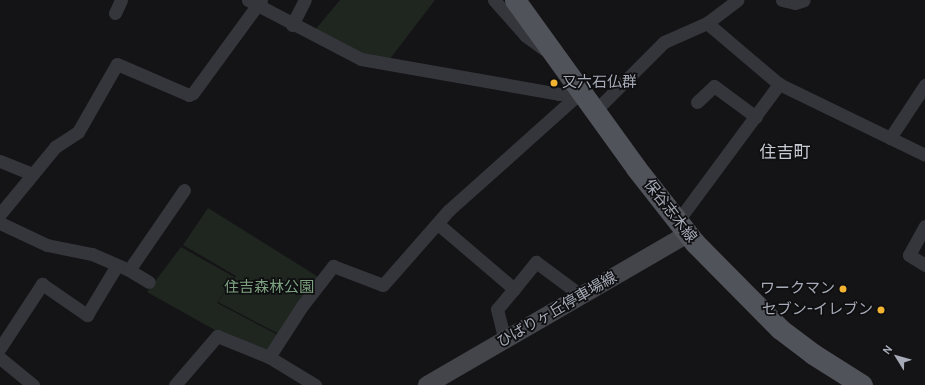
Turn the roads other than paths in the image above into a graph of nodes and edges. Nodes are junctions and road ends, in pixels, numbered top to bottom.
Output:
1 (121, 0) edge
2 (305, 0) edge
3 (494, 0) edge
4 (515, 0) edge
5 (737, 0) edge
6 (783, 0) edge
7 (804, 0) edge
8 (255, 2) edge
9 (115, 13) dead end
10 (707, 23) junction
11 (292, 25) junction
12 (554, 56) junction
13 (779, 84) junction
14 (925, 85) edge
15 (581, 92) junction
16 (697, 102) dead end
17 (595, 111) junction
18 (756, 117) junction
19 (890, 138) junction
20 (925, 155) edge
21 (0, 161) edge
22 (33, 174) junction
23 (184, 190) dead end
24 (0, 214) edge
25 (0, 223) edge
26 (438, 224) junction
27 (925, 226) edge
28 (682, 228) junction
29 (117, 265) junction
30 (925, 265) edge
31 (129, 270) junction
32 (149, 282) dead end
33 (514, 289) junction
34 (582, 296) junction
35 (505, 340) junction
36 (0, 348) edge
37 (269, 357) junction
38 (0, 358) edge
39 (24, 383) edge
40 (175, 385) edge
41 (315, 385) edge
42 (427, 385) edge
43 (862, 385) edge

1 - 9 street
2 - 11 street
3 - 12 street
4 - 12 main road, 保谷志木線
5 - 10 street
6 - 7 street
8 - 11 street
8 - 22 street
10 - 13 street
10 - 17 street
11 - 15 street
12 - 15 main road, 保谷志木線
13 - 18 street
13 - 19 street
14 - 19 street
15 - 17 main road, 保谷志木線
15 - 26 street
16 - 18 street
17 - 28 main road, 保谷志木線
18 - 28 street
19 - 20 street
21 - 22 street
22 - 24 street
23 - 31 street
25 - 29 street
26 - 33 street
26 - 37 street
27 - 30 street
28 - 34 main road, ひばりヶ丘停車場線
28 - 43 main road, 保谷志木線
29 - 31 street
29 - 36 street
31 - 32 street
33 - 34 street
33 - 35 street
34 - 35 main road, ひばりヶ丘停車場線
35 - 42 main road, ひばりヶ丘停車場線
37 - 40 street
37 - 41 street
38 - 39 street

